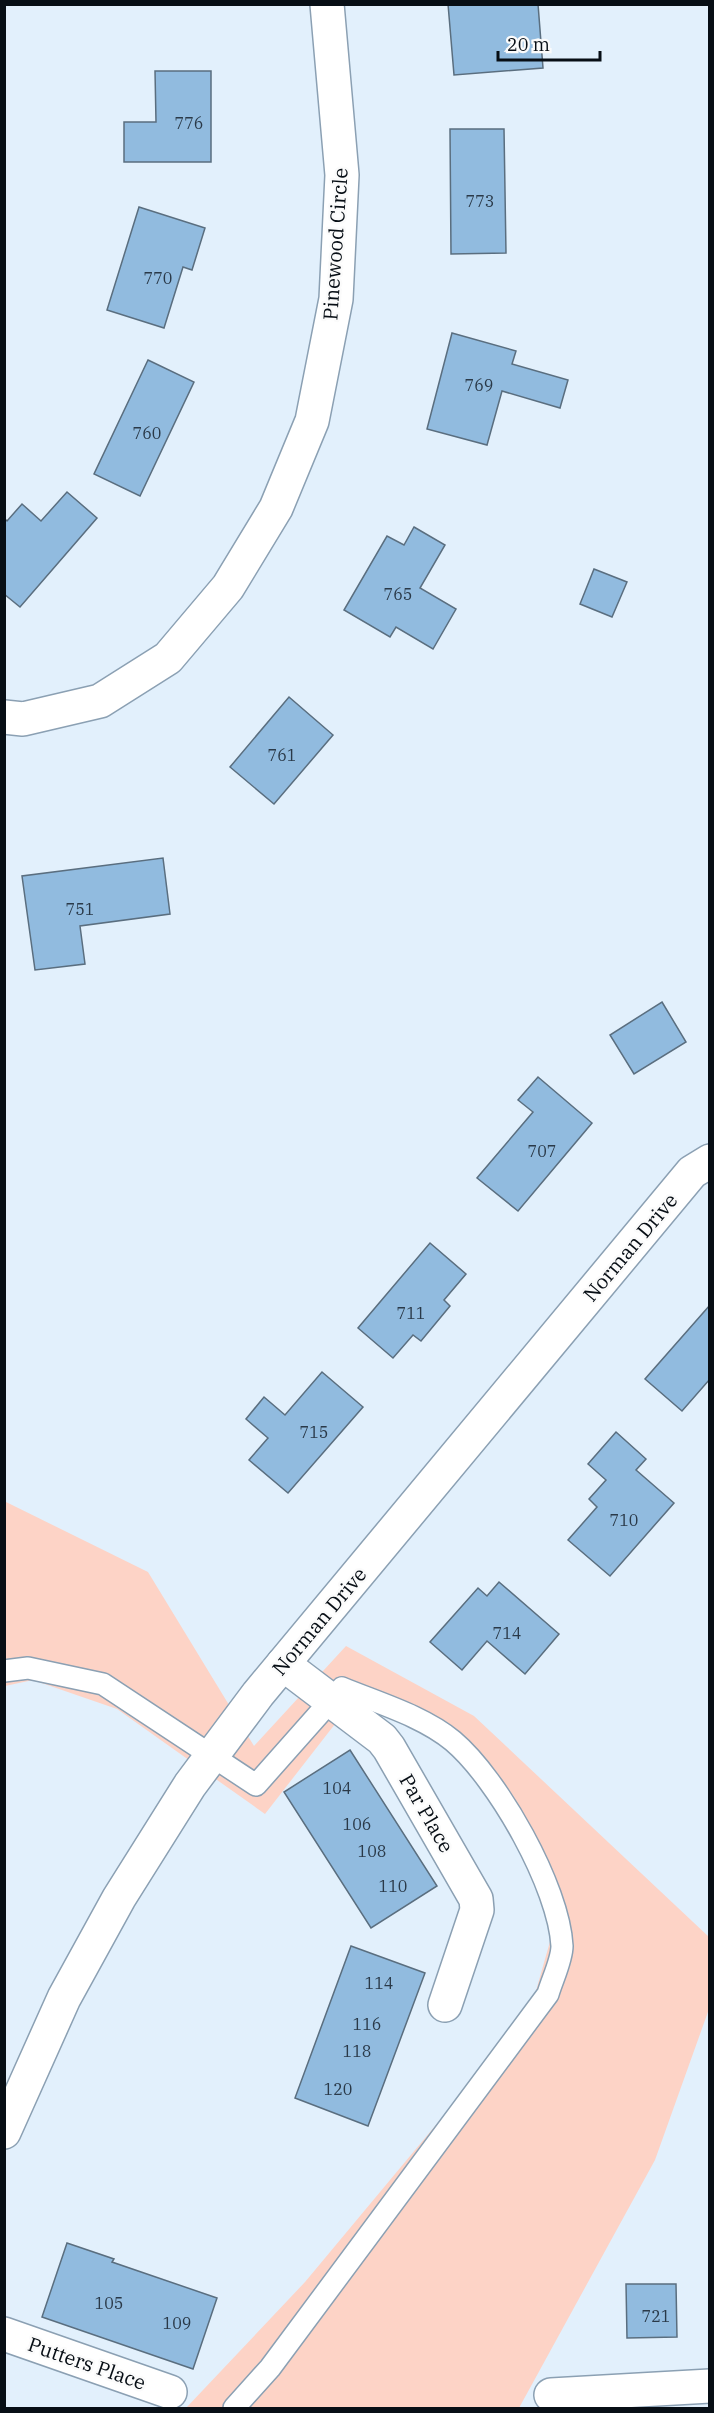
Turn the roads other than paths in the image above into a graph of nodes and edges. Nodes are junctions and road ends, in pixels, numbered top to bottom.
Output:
1 (327, 4) edge
2 (4, 717) edge
3 (710, 1161) edge
4 (283, 1664) junction
5 (4, 1671) edge
6 (331, 1700) junction
7 (212, 1756) junction
8 (445, 2005) dead end
9 (6, 2124) edge
10 (4, 2334) edge
11 (710, 2386) edge
12 (170, 2392) dead end
13 (551, 2395) dead end
14 (234, 2409) edge

1 - 2 street, Pinewood Circle
3 - 4 street, Norman Drive
4 - 6 street, Par Place
4 - 7 street, Norman Drive
5 - 7 lane
6 - 7 lane
6 - 8 street, Par Place
6 - 14 lane
7 - 9 street, Norman Drive
10 - 12 street, Putters Place
11 - 13 street

